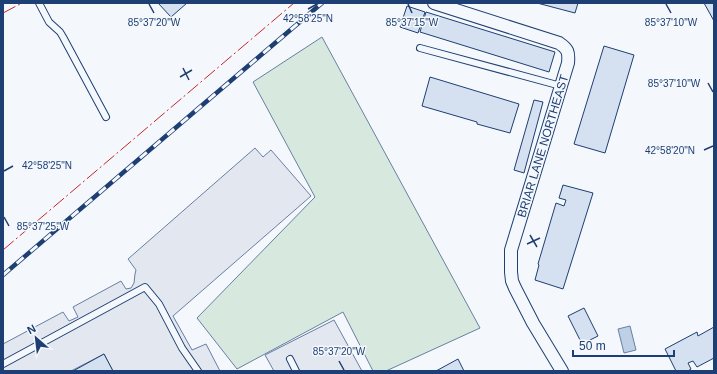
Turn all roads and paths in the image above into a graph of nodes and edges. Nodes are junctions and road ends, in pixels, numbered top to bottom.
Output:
1 (39, 3) edge
2 (434, 3) edge
3 (420, 48) dead end
4 (561, 86) junction
5 (106, 117) dead end
6 (290, 359) dead end
7 (3, 364) edge
8 (198, 371) edge
9 (296, 371) edge
10 (562, 371) edge

1 - 5 lane
2 - 4 street, BRIAR LANE NORTHEAST
3 - 4 lane
4 - 10 street, BRIAR LANE NORTHEAST
6 - 9 lane
7 - 8 lane

